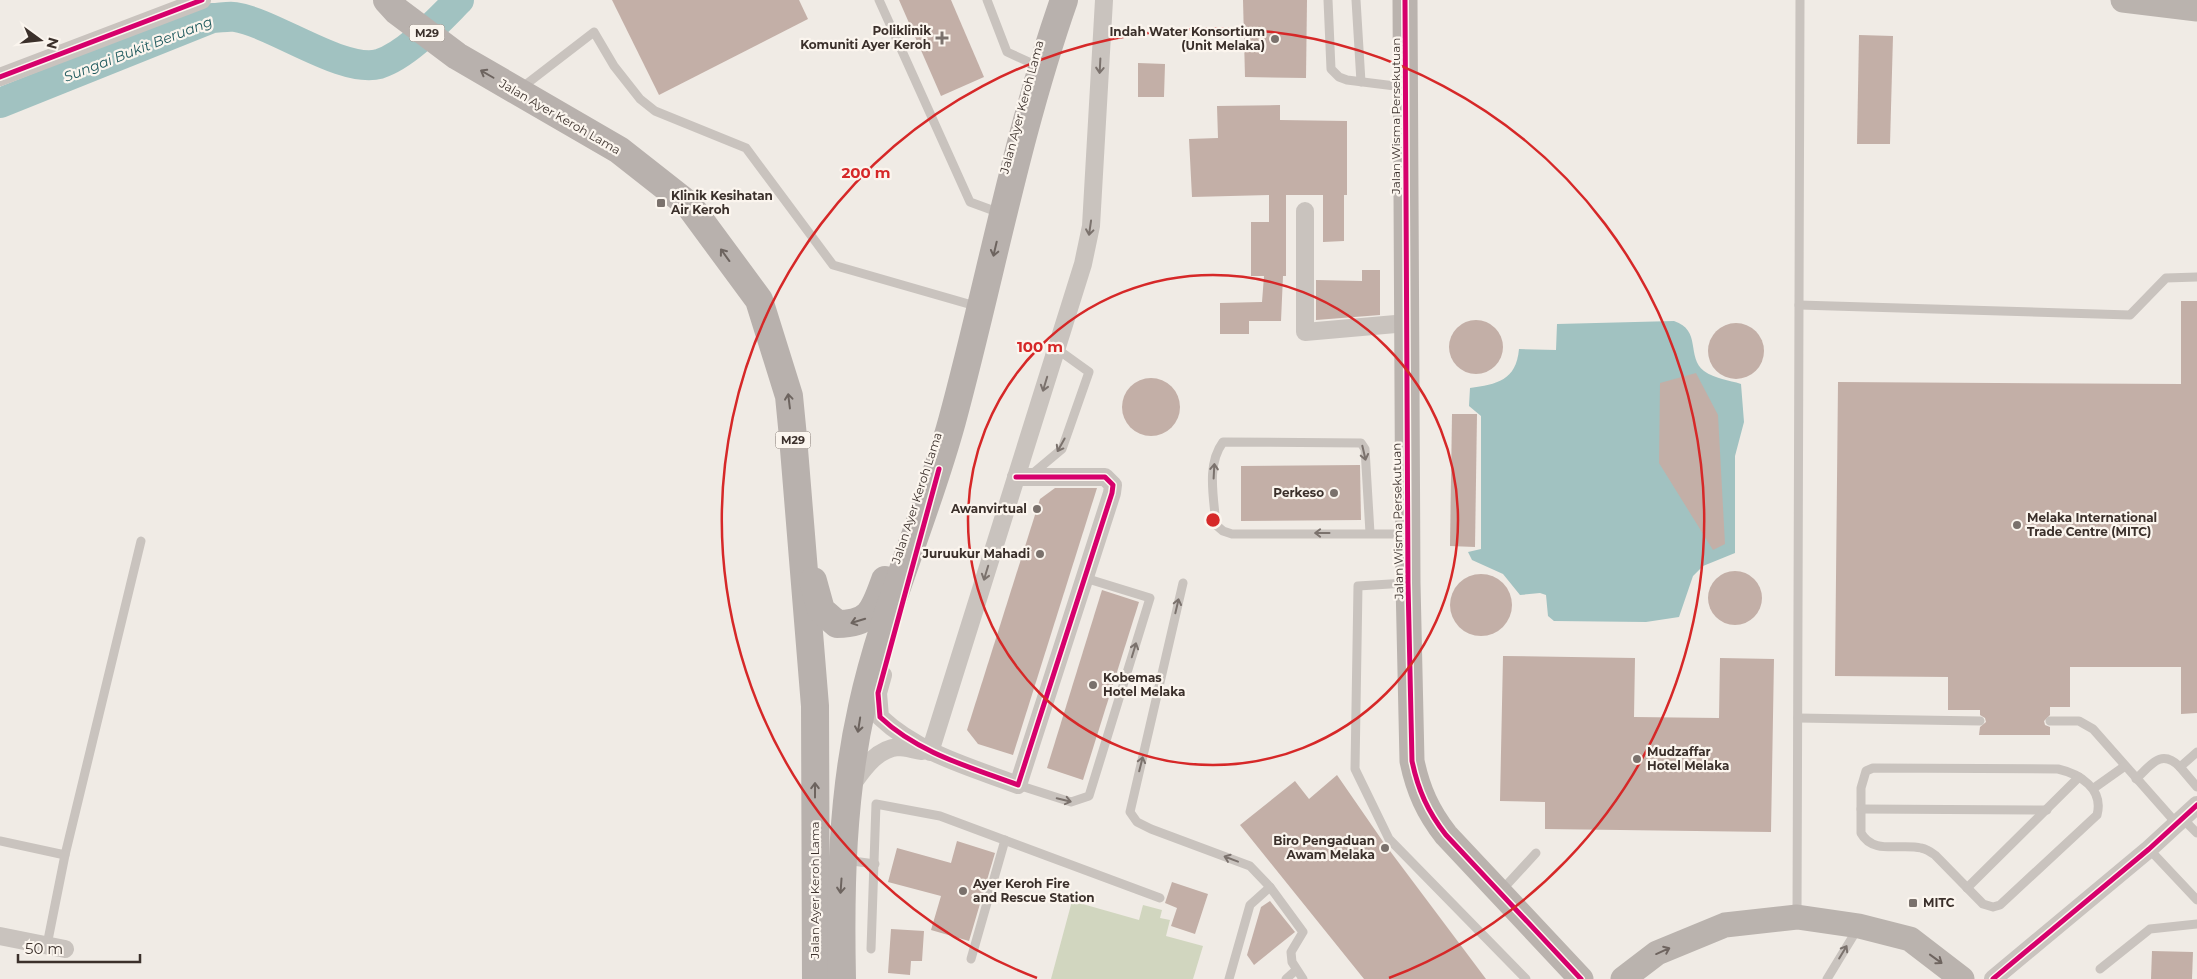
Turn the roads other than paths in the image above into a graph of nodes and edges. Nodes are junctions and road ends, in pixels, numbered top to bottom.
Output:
1 (202, 0) edge
2 (879, 0) edge
3 (987, 0) edge
4 (1064, 0) edge
5 (1069, 0) edge
6 (1104, 0) edge
7 (1328, 0) edge
8 (1356, 0) edge
9 (1405, 0) edge
10 (1800, 0) edge
11 (2123, 0) edge
12 (392, 5) edge
13 (2197, 9) edge
14 (1043, 62) junction
15 (0, 77) edge
16 (1361, 82) junction
17 (1406, 87) junction
18 (518, 91) junction
19 (1305, 211) dead end
20 (1003, 214) junction
21 (2197, 278) edge
22 (1799, 305) junction
23 (981, 308) junction
24 (1407, 323) junction
25 (974, 338) junction
26 (1056, 349) junction
27 (793, 437) junction
28 (939, 469) junction
29 (1022, 477) junction
30 (1370, 533) junction
31 (1408, 534) junction
32 (141, 541) dead end
33 (1085, 578) junction
34 (1408, 583) junction
35 (1183, 584) dead end
36 (1798, 718) junction
37 (1980, 721) dead end
38 (2050, 721) dead end
39 (930, 752) junction
40 (2197, 752) edge
41 (2125, 766) junction
42 (2180, 767) junction
43 (2079, 777) junction
44 (2136, 779) junction
45 (1018, 785) junction
46 (2197, 786) edge
47 (2094, 788) junction
48 (849, 789) junction
49 (2197, 805) edge
50 (1861, 809) junction
51 (2047, 810) junction
52 (2179, 821) junction
53 (2197, 833) edge
54 (1005, 840) junction
55 (0, 842) edge
56 (2149, 849) junction
57 (1536, 853) dead end
58 (65, 855) junction
59 (829, 861) junction
60 (875, 864) junction
61 (1270, 886) junction
62 (1968, 888) junction
63 (1499, 893) junction
64 (1160, 898) dead end
65 (2197, 900) edge
66 (1797, 917) junction
67 (2197, 924) edge
68 (1859, 926) junction
69 (0, 936) edge
70 (47, 945) junction
71 (871, 948) dead end
72 (65, 949) dead end
73 (971, 958) dead end
74 (2100, 969) dead end
75 (1296, 970) junction
76 (816, 979) edge
77 (842, 979) edge
78 (1229, 979) edge
79 (1286, 979) edge
80 (1303, 979) edge
81 (1526, 979) edge
82 (1581, 979) edge
83 (1623, 979) edge
84 (1827, 979) edge
85 (1962, 979) edge
86 (1992, 979) edge

1 - 15 street
2 - 20 lane
3 - 14 lane
4 - 14 main road, Jalan Ayer Keroh Lama / M29
5 - 14 street
6 -> 26 street
7 - 16 lane
8 - 16 lane
9 - 17 street, Jalan Wisma Persekutuan
10 - 22 lane
11 - 13 street
18 -> 12 main road, Jalan Ayer Keroh Lama / M29
14 - 20 main road, Jalan Ayer Keroh Lama / M29
16 - 17 lane
17 - 24 street, Jalan Wisma Persekutuan
18 - 23 lane
27 -> 18 main road, Jalan Ayer Keroh Lama / M29
19 - 24 street
20 -> 23 main road, Jalan Ayer Keroh Lama / M29
21 - 22 lane
22 - 36 lane
23 - 25 main road, Jalan Ayer Keroh Lama / M29
24 - 31 street, Jalan Wisma Persekutuan
25 -> 27 main road
25 - 28 main road, Jalan Ayer Keroh Lama / M29
26 -> 29 street
26 -> 29 lane
59 -> 27 main road, Jalan Ayer Keroh Lama / M29
28 - 39 street
28 -> 48 main road, Jalan Ayer Keroh Lama / M29
29 - 33 street
29 -> 39 street
30 -> 30 lane
30 - 31 lane
31 - 34 street, Jalan Wisma Persekutuan
32 - 58 lane
33 - 45 street
45 -> 33 lane
34 - 63 street, Jalan Wisma Persekutuan
34 - 81 lane
61 -> 35 lane
36 - 37 lane
36 - 66 lane
38 - 41 lane
39 - 45 street
39 - 48 street
40 - 42 lane
41 - 44 lane
41 - 47 lane
42 - 44 lane
42 - 46 lane
43 - 47 lane
43 - 50 lane
43 - 51 lane
44 - 52 lane
47 - 62 lane
48 - 59 main road, Jalan Ayer Keroh Lama / M29
49 - 52 street
50 - 51 lane
50 - 62 lane
51 - 62 lane
52 - 53 lane
52 - 56 street
54 - 60 lane
54 - 64 lane
54 - 73 lane
55 - 58 lane
56 - 65 lane
56 - 86 street
57 - 63 lane
58 - 70 lane
59 - 60 lane
59 - 76 main road, Jalan Ayer Keroh Lama / M29
59 -> 77 main road, Jalan Ayer Keroh Lama / M29
60 - 71 lane
61 - 75 lane
61 - 78 lane
63 - 82 street, Jalan Wisma Persekutuan
66 - 68 street
83 -> 66 street
67 - 74 lane
84 -> 68 lane
68 -> 85 street
69 - 70 street
70 - 72 street
75 - 79 lane
75 - 80 lane

